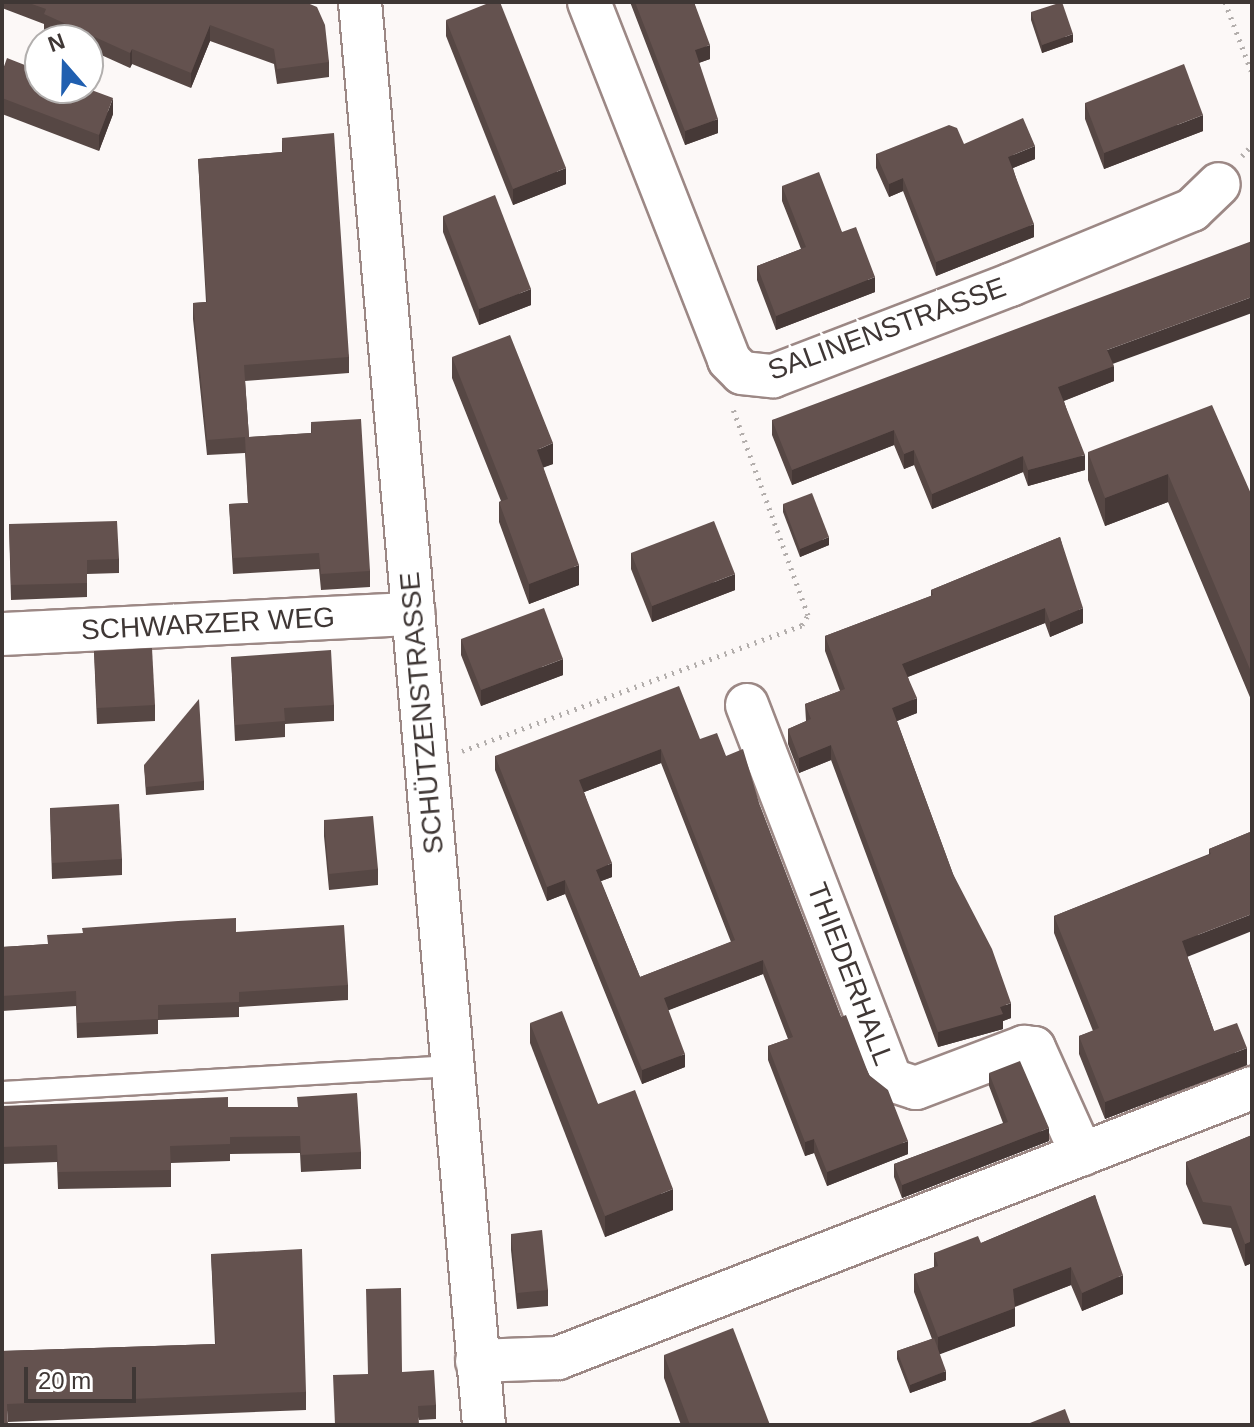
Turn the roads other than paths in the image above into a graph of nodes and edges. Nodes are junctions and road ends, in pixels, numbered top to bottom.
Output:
1 (360, 2) edge
2 (589, 2) edge
3 (1219, 184) dead end
4 (414, 614) junction
5 (2, 634) edge
6 (747, 705) dead end
7 (451, 1066) junction
8 (1252, 1088) edge
9 (2, 1092) edge
10 (1082, 1155) junction
11 (477, 1361) junction
12 (484, 1425) edge

1 - 4 street, SCHÜTZENSTRASSE
2 - 3 street, SALINENSTRASSE
4 - 5 street, SCHWARZER WEG
4 - 7 street, SCHÜTZENSTRASSE
6 - 10 street, THIEDERHALL
7 - 9 lane
7 - 11 street, SCHÜTZENSTRASSE
8 - 10 street
10 - 11 street
11 - 12 street, SCHÜTZENSTRASSE

